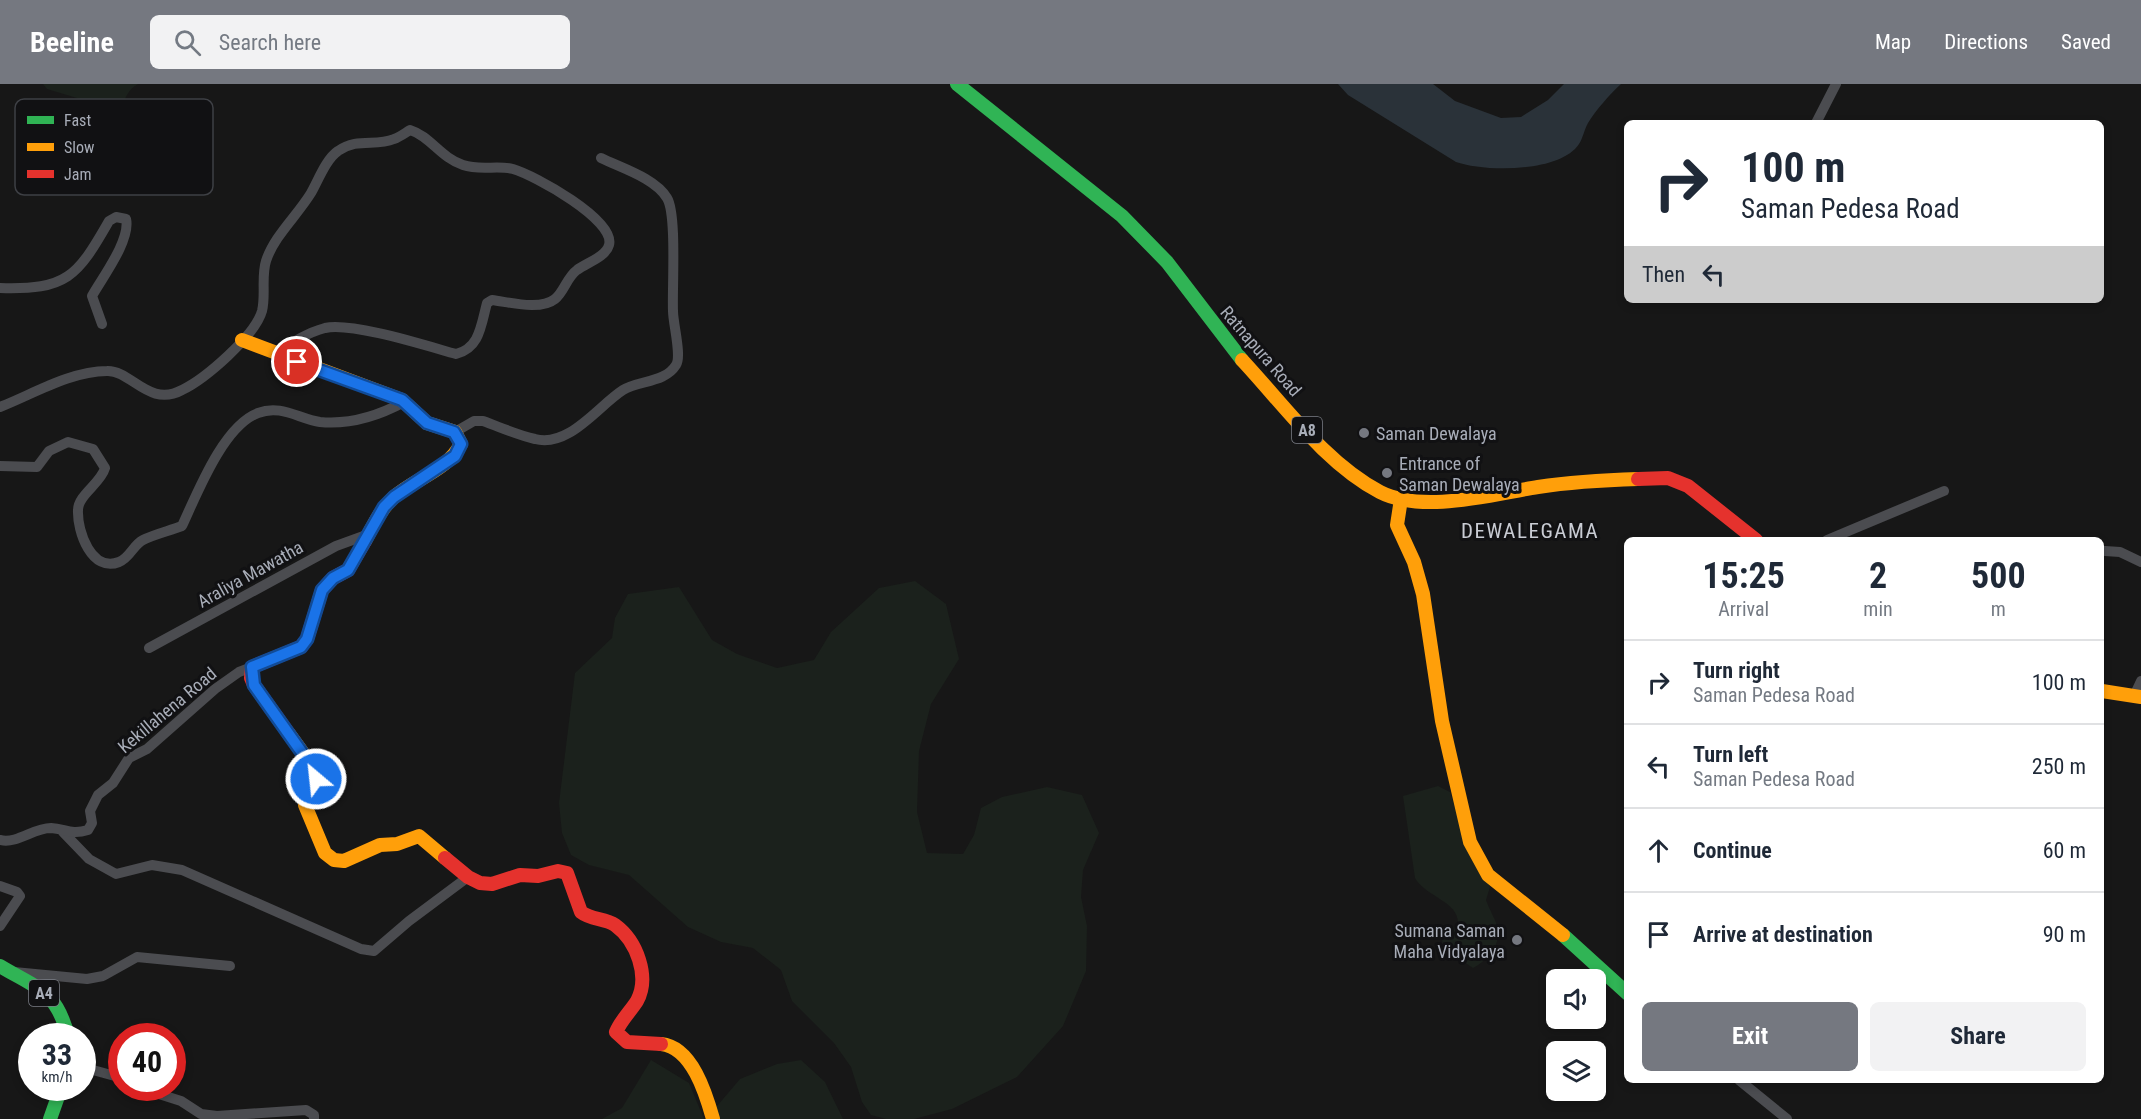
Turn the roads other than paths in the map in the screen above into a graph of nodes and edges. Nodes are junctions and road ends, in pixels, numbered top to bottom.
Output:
1 (957, 84) edge
2 (1836, 84) edge
3 (1818, 120) edge
4 (601, 158) dead end
5 (0, 288) edge
6 (102, 324) dead end
7 (242, 340) junction
8 (276, 354) junction
9 (405, 402) junction
10 (0, 407) edge
11 (454, 432) junction
12 (0, 466) edge
13 (1944, 491) dead end
14 (1401, 499) junction
15 (369, 534) junction
16 (1752, 537) edge
17 (1834, 537) edge
18 (2105, 551) dead end
19 (2141, 562) edge
20 (149, 648) dead end
21 (252, 667) junction
22 (2141, 681) edge
23 (2104, 691) edge
24 (2138, 697) edge
25 (63, 832) junction
26 (0, 840) edge
27 (468, 877) junction
28 (0, 886) edge
29 (0, 926) edge
30 (230, 966) dead end
31 (4, 969) edge
32 (1624, 990) edge
33 (65, 1023) edge
34 (1743, 1083) edge
35 (56, 1101) edge
36 (181, 1101) edge
37 (50, 1119) edge
38 (314, 1119) edge
39 (713, 1119) edge
40 (1786, 1119) edge

1 - 14 main road, Ratnapura Road / A8
2 - 3 street
4 - 11 street
5 - 6 street
7 - 8 main road
7 - 8 street
7 - 10 street
8 - 9 main road
9 - 11 main road
9 - 12 street
11 - 15 main road
13 - 17 street
14 - 16 main road, Ratnapura Road / A8
14 - 32 main road
15 - 20 street, Araliya Mawatha
15 - 21 main road
18 - 19 street
21 - 25 street, Kekillahena Road
21 - 27 main road
22 - 24 street
23 - 24 main road
25 - 26 street, Kekillahena Road
25 - 27 street
27 - 39 main road
28 - 29 street
30 - 31 street
31 - 33 main road, A4
34 - 40 street
35 - 37 main road
36 - 38 street

